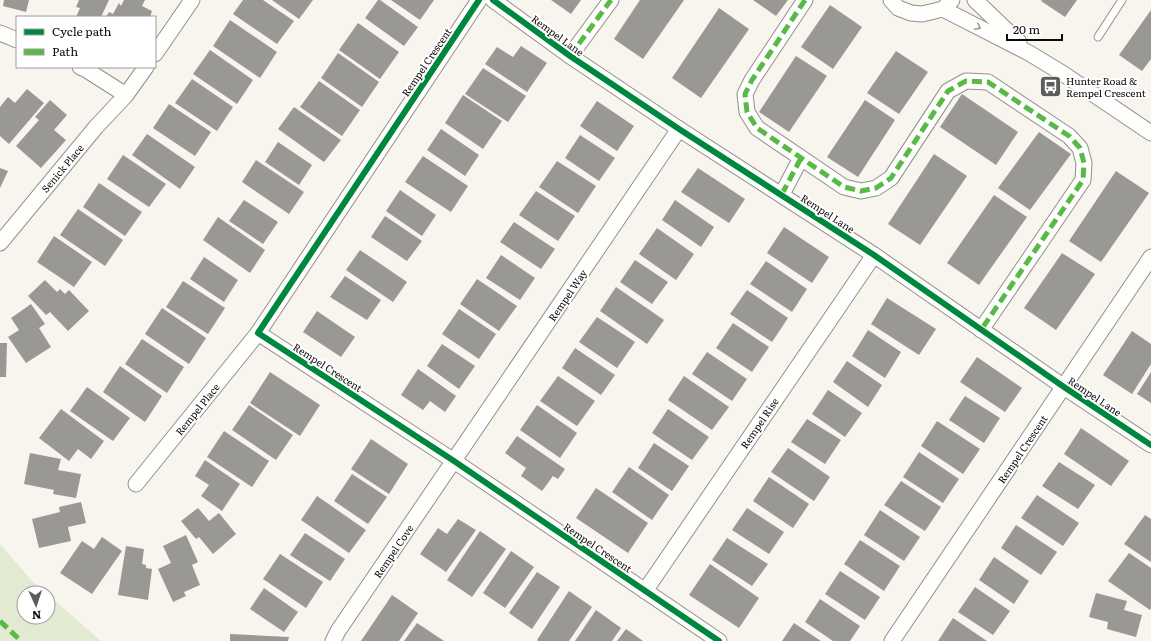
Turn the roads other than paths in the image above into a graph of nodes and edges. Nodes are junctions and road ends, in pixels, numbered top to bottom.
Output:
1 (192, 0) edge
2 (479, 0) edge
3 (493, 0) edge
4 (611, 0) edge
5 (805, 0) edge
6 (891, 0) edge
7 (975, 0) edge
8 (1122, 0) edge
9 (948, 4) edge
10 (0, 33) edge
11 (1098, 37) dead end
12 (16, 40) edge
13 (156, 53) edge
14 (1029, 53) junction
15 (570, 56) junction
16 (82, 68) edge
17 (145, 68) edge
18 (126, 95) junction
19 (679, 129) junction
20 (1151, 133) edge
21 (801, 158) junction
22 (782, 194) junction
23 (0, 243) edge
24 (874, 255) junction
25 (1151, 257) edge
26 (981, 330) junction
27 (258, 333) junction
28 (1064, 387) junction
29 (1151, 445) edge
30 (454, 461) junction
31 (136, 484) dead end
32 (645, 591) junction
33 (333, 641) edge
34 (719, 641) edge
35 (892, 641) edge

1 - 13 street
2 - 27 street, Rempel Crescent
3 - 15 street, Rempel Lane
4 - 15 street
5 - 21 street
6 - 9 street
7 - 14 street
8 - 11 lane
9 -> 14 street
10 - 12 street
14 - 20 street
15 - 19 street, Rempel Lane
16 - 18 street
17 - 18 street, Senick Place
18 - 23 street, Senick Place
19 - 22 street, Rempel Lane
19 - 30 street, Rempel Way
21 - 22 street
21 - 26 street
22 - 24 street, Rempel Lane
24 - 26 street, Rempel Lane
24 - 32 street, Rempel Rise
25 - 28 street, Rempel Crescent
26 - 28 street, Rempel Lane
27 - 30 street, Rempel Crescent
27 - 31 street, Rempel Place
28 - 29 street, Rempel Lane
28 - 35 street, Rempel Crescent
30 - 32 street, Rempel Crescent
30 - 33 street, Rempel Cove
32 - 34 street, Rempel Crescent

